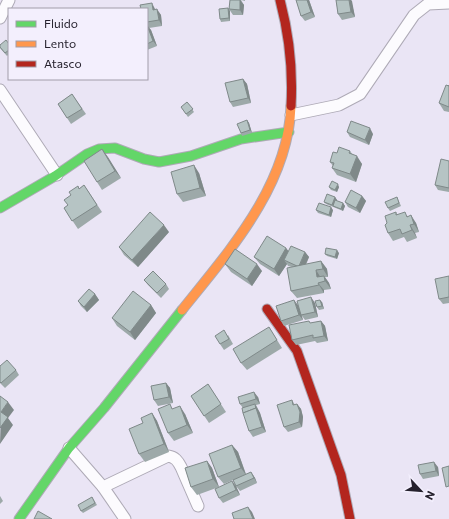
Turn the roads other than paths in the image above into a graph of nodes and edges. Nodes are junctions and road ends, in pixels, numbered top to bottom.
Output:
1 (9, 0) edge
2 (280, 0) edge
3 (449, 3) edge
4 (0, 18) edge
5 (0, 90) edge
6 (291, 114) junction
7 (289, 132) junction
8 (57, 175) junction
9 (0, 208) edge
10 (267, 309) dead end
11 (69, 448) junction
12 (102, 487) junction
13 (198, 506) dead end
14 (19, 519) edge
15 (125, 519) edge
16 (350, 519) edge

1 - 4 street
2 - 6 main road
3 - 6 street
5 - 8 street
6 - 7 main road
7 - 8 main road
7 - 11 main road
8 - 9 main road
10 - 16 main road
11 - 12 street
11 - 14 main road
12 - 13 street
12 - 15 street

